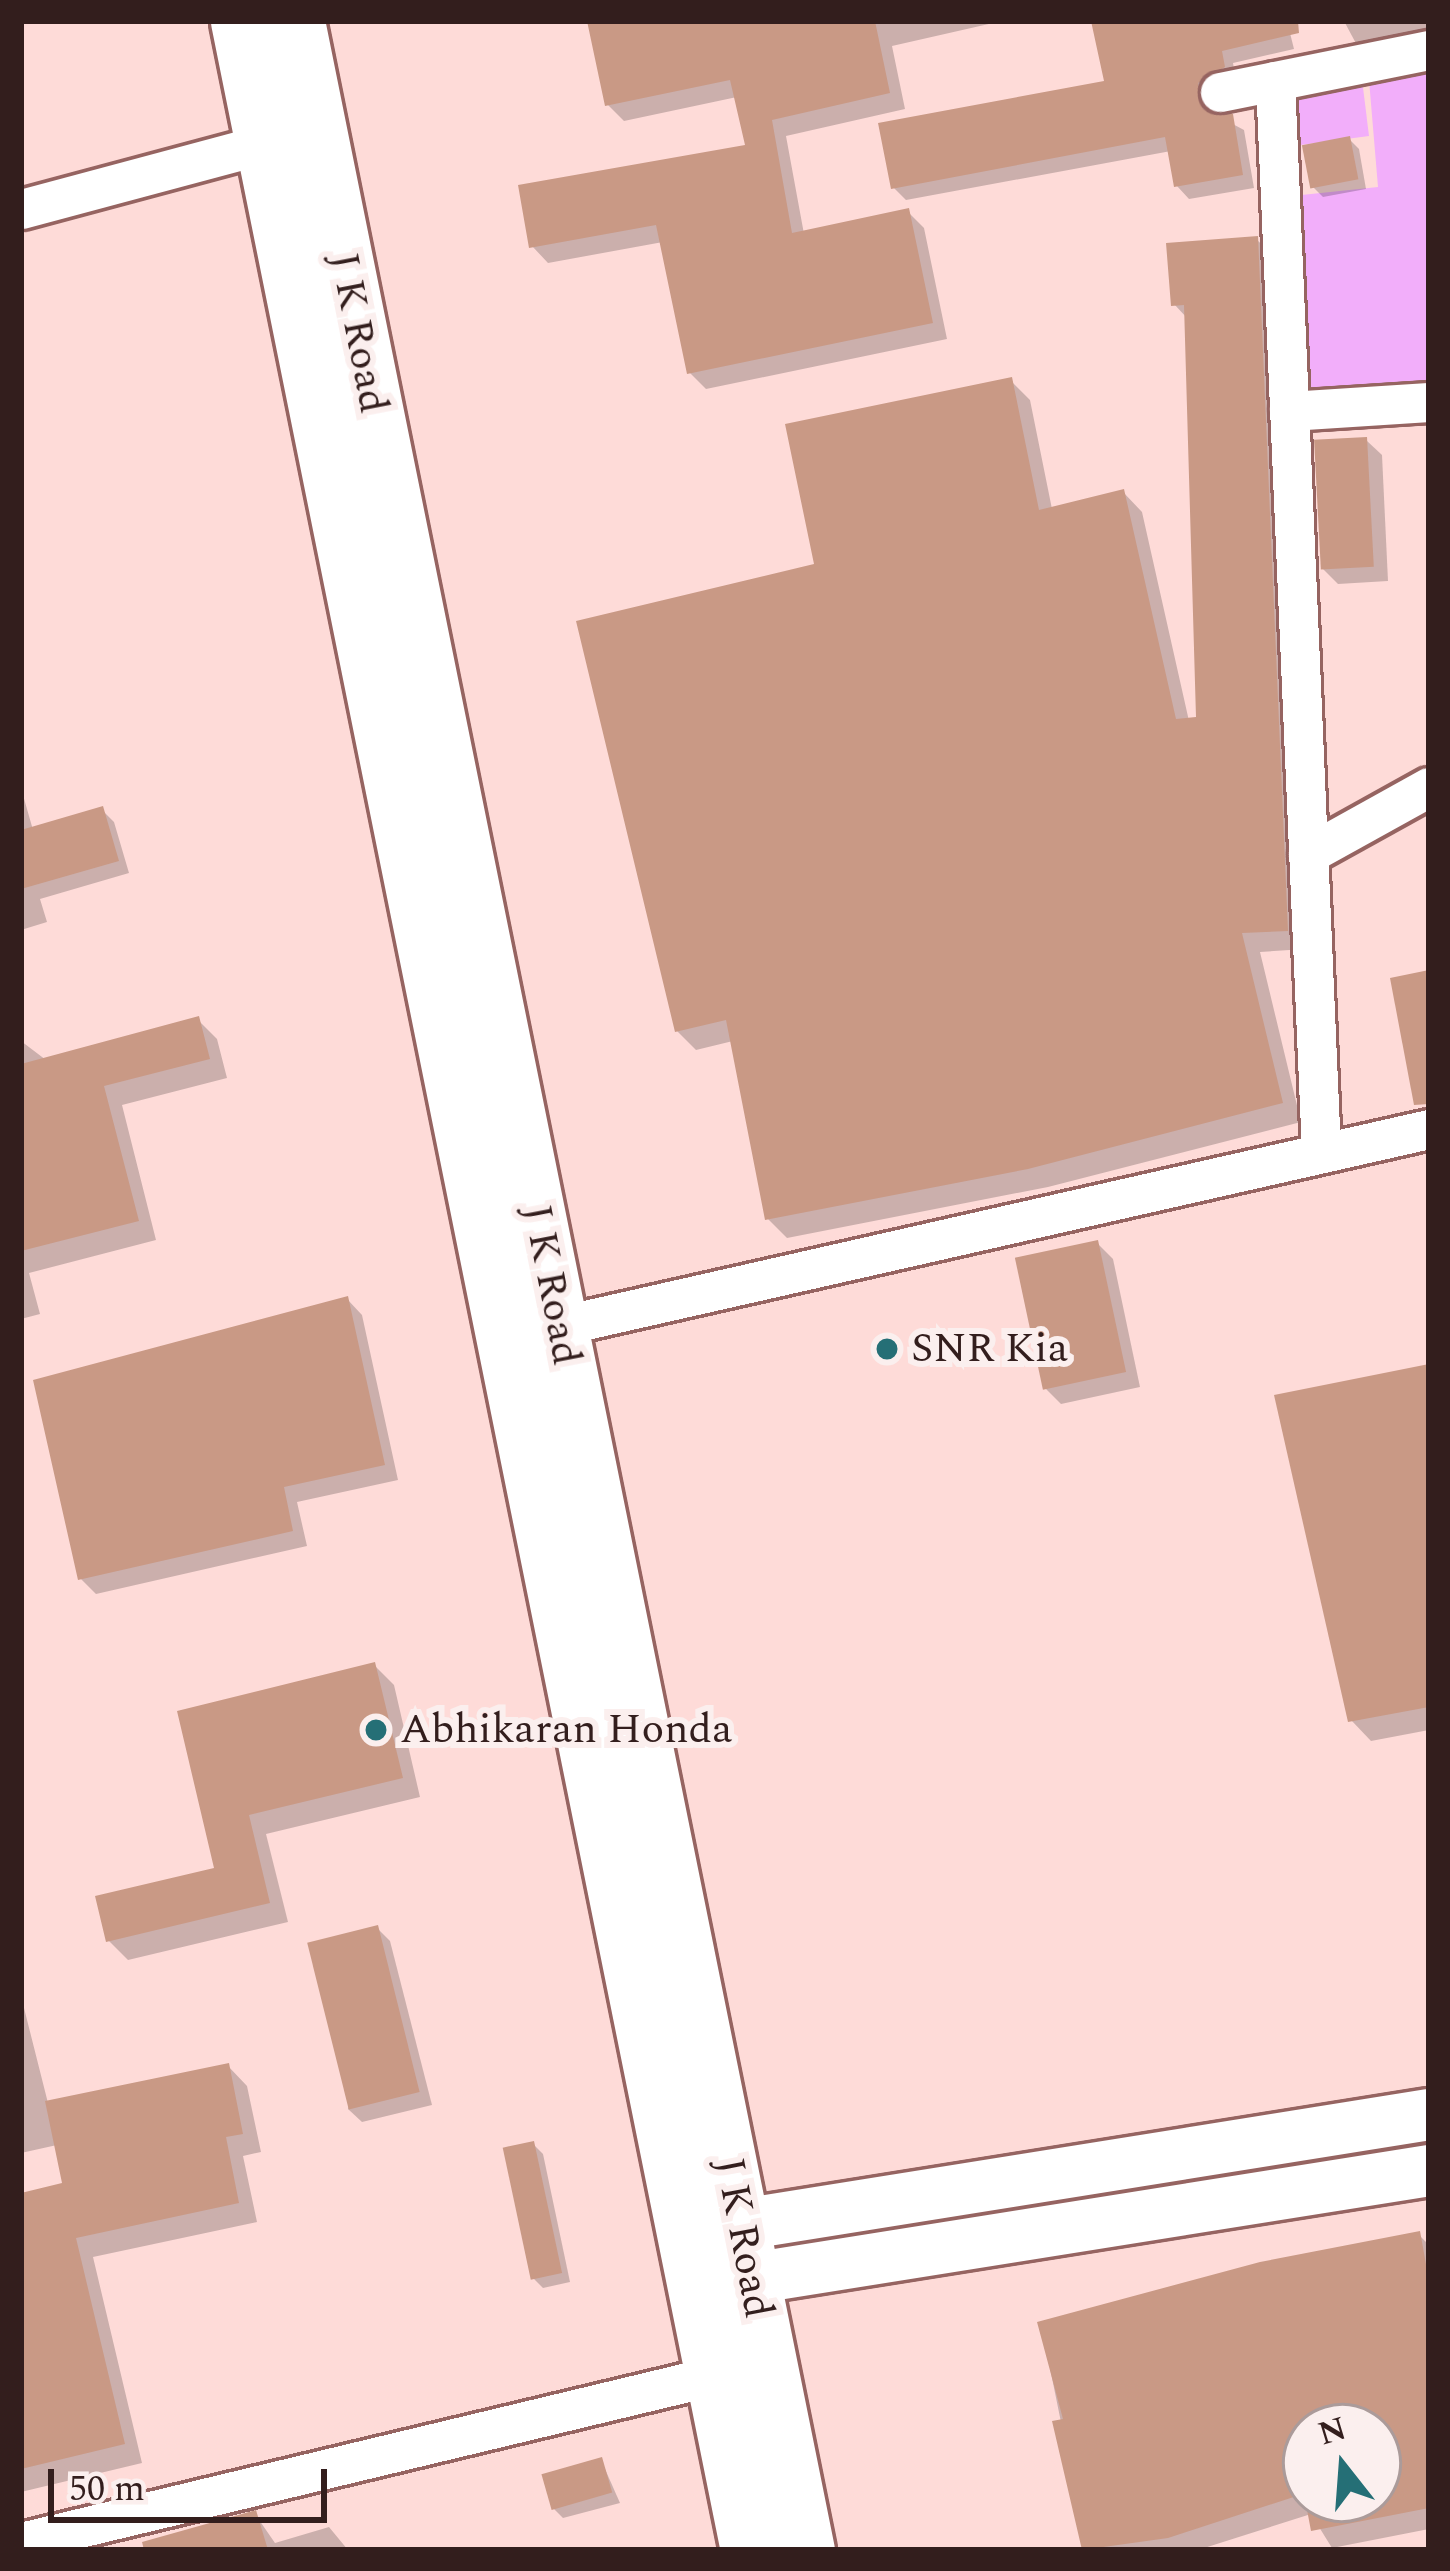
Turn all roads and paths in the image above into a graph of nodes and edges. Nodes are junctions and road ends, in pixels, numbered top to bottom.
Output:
1 (239, 21) edge
2 (296, 21) edge
3 (1429, 50) edge
4 (1275, 81) junction
5 (1220, 92) dead end
6 (318, 130) junction
7 (264, 144) junction
8 (21, 209) edge
9 (1429, 402) edge
10 (1289, 411) junction
11 (1429, 788) edge
12 (1308, 854) junction
13 (1429, 1129) edge
14 (1321, 1151) junction
15 (563, 1346) junction
16 (513, 1379) junction
17 (1429, 2114) edge
18 (1429, 2170) edge
19 (718, 2255) junction
20 (768, 2362) junction
21 (714, 2375) junction
22 (21, 2542) edge
23 (749, 2550) edge
24 (806, 2550) edge

1 - 7 main road, J K Road
2 - 6 main road, J K Road
3 - 4 street
4 - 5 street
4 - 10 street
6 - 7 street
6 - 15 main road, J K Road
7 - 8 street
7 - 16 main road, J K Road
9 - 10 street
10 - 12 street
11 - 12 street
12 - 14 street
13 - 14 street
14 - 15 street
15 - 16 main road
15 - 19 main road, J K Road
16 - 19 main road, J K Road
17 - 19 street
18 - 19 street
19 - 20 main road, J K Road
19 - 21 main road, J K Road
20 - 21 street
20 - 24 main road, J K Road
21 - 22 street
21 - 23 main road, J K Road

